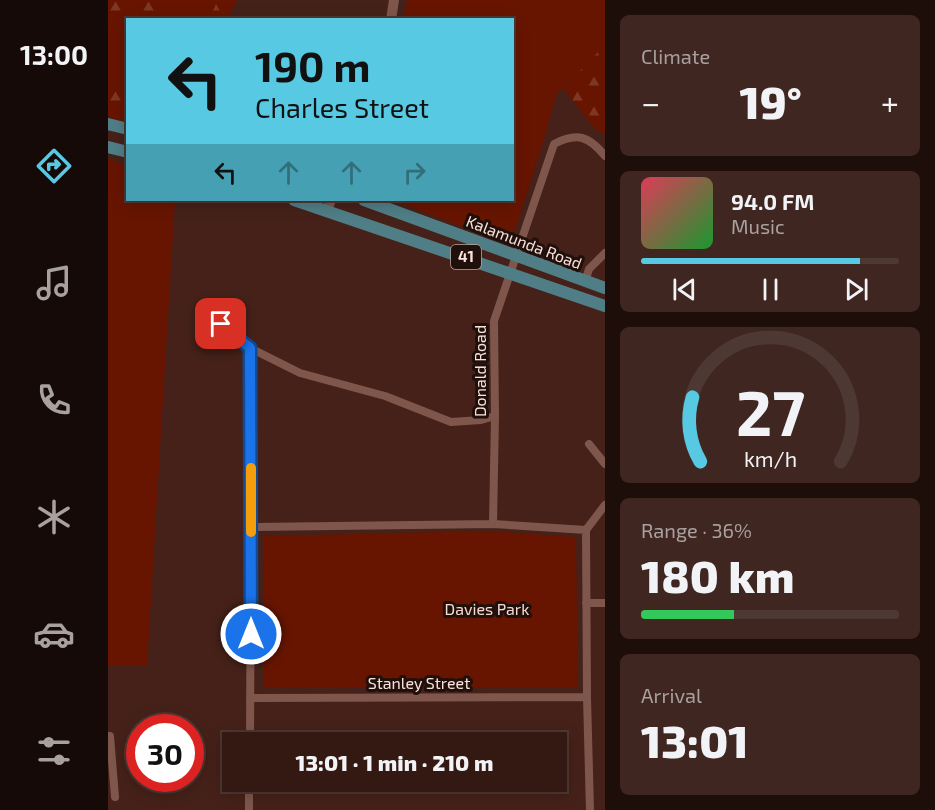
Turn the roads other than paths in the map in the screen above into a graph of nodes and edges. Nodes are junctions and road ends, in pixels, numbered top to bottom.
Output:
1 (394, 0) edge
2 (391, 18) edge
3 (108, 124) edge
4 (126, 128) edge
5 (108, 147) edge
6 (126, 152) edge
7 (605, 156) edge
8 (302, 201) edge
9 (367, 201) edge
10 (325, 204) edge
11 (605, 253) edge
12 (516, 256) junction
13 (510, 272) junction
14 (585, 282) junction
15 (605, 288) edge
16 (605, 306) edge
17 (221, 324) dead end
18 (250, 348) junction
19 (495, 416) junction
20 (589, 444) dead end
21 (605, 464) edge
22 (605, 505) edge
23 (493, 524) junction
24 (251, 527) junction
25 (586, 530) junction
26 (586, 603) junction
27 (605, 603) edge
28 (250, 698) junction
29 (587, 698) junction
30 (250, 732) edge
31 (108, 736) edge
32 (249, 792) edge
33 (115, 797) dead end
34 (249, 810) edge
35 (590, 810) edge

1 - 2 main road
3 - 4 main road
5 - 6 main road
7 - 12 street, Donald Road
8 - 10 main road, Kalamunda Road / 41
9 - 12 main road, Kalamunda Road / 41
10 - 13 main road, Kalamunda Road / 41
11 - 14 street
12 - 13 street, Donald Road
12 - 14 main road, Kalamunda Road / 41
13 - 16 main road, Kalamunda Road / 41
13 - 19 street, Donald Road
14 - 15 main road, Kalamunda Road / 41
17 - 18 street
18 - 19 street
18 - 24 street
19 - 23 street, Donald Road
20 - 21 street
22 - 25 street
23 - 24 street
23 - 25 street
24 - 28 street
25 - 26 street
26 - 27 street
26 - 29 street
28 - 29 street, Stanley Street
28 - 30 street
29 - 35 street
31 - 33 street
32 - 34 street

